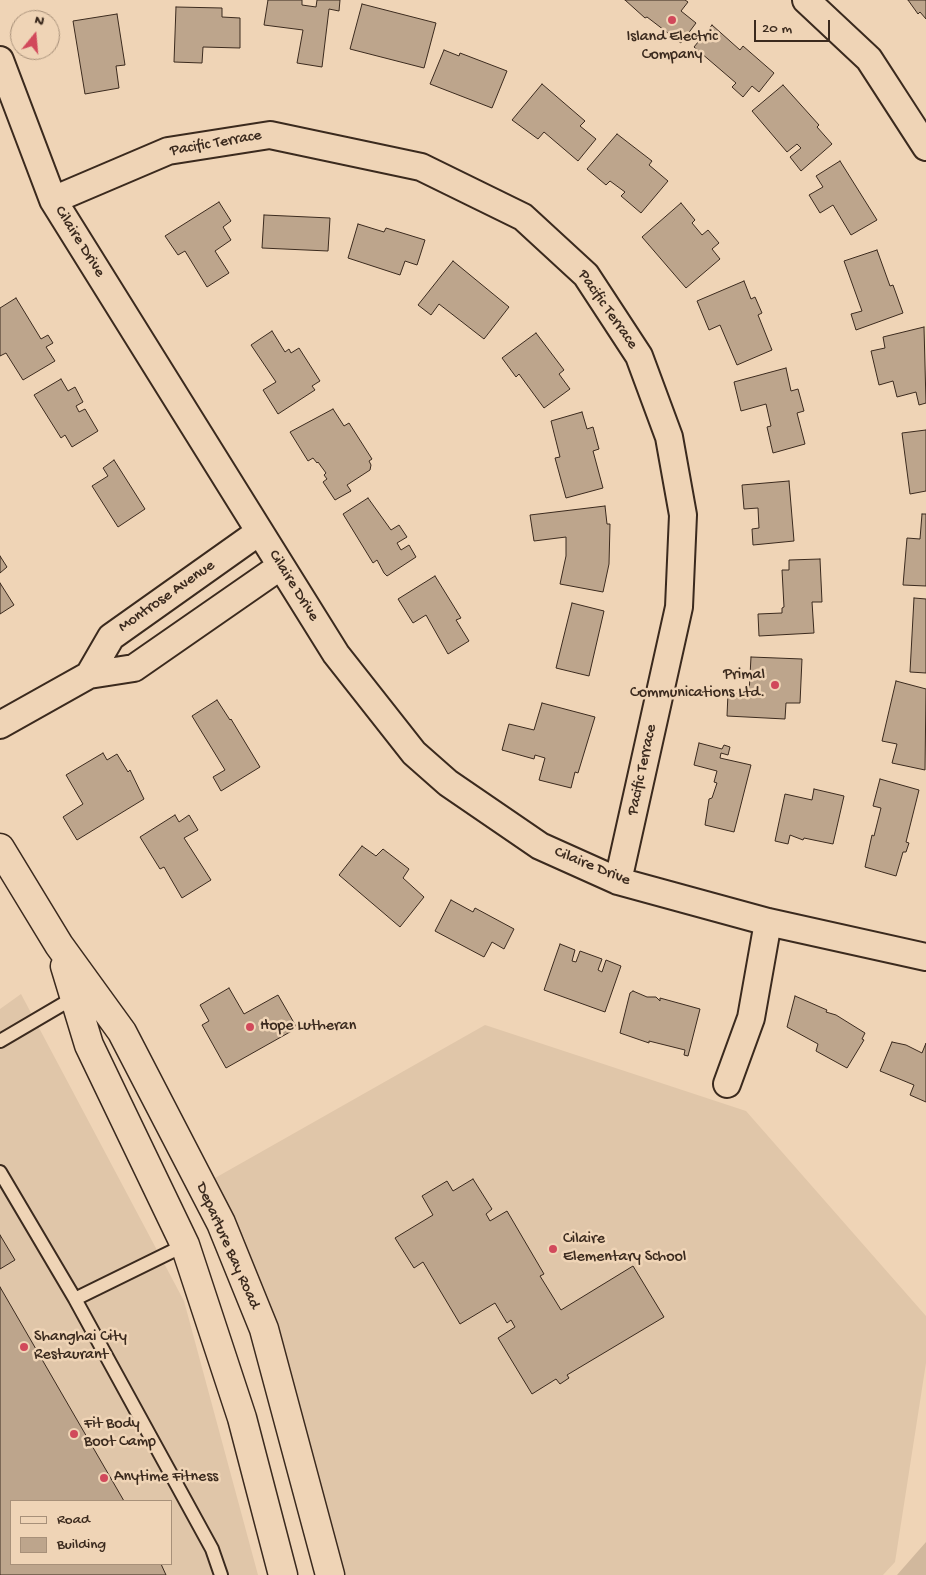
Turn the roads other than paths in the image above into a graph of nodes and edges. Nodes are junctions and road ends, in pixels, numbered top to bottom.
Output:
1 (806, 0) edge
2 (0, 60) edge
3 (926, 147) edge
4 (53, 200) junction
5 (259, 532) junction
6 (281, 566) junction
7 (90, 675) junction
8 (0, 725) edge
9 (0, 848) edge
10 (618, 880) junction
11 (768, 922) junction
12 (59, 945) junction
13 (926, 957) edge
14 (75, 997) junction
15 (0, 1041) edge
16 (727, 1084) dead end
17 (0, 1172) edge
18 (186, 1244) junction
19 (75, 1299) junction
20 (221, 1575) edge
21 (283, 1575) edge
22 (330, 1575) edge

1 - 3 street
2 - 4 street, Cilaire Drive
4 - 5 street, Cilaire Drive
4 - 10 street, Pacific Terrace
5 - 6 street, Cilaire Drive
5 - 7 street, Montrose Avenue
6 - 7 street
6 - 10 street, Cilaire Drive
7 - 8 street
9 - 12 main road, Departure Bay Road
10 - 11 street, Cilaire Drive
11 - 13 street, Cilaire Drive
11 - 16 street
12 - 14 main road, Departure Bay Road
12 - 22 main road, Departure Bay Road
14 - 15 lane
14 - 18 main road, Departure Bay Road
17 - 19 lane
18 - 19 lane
18 - 21 main road, Departure Bay Road
19 - 20 lane

